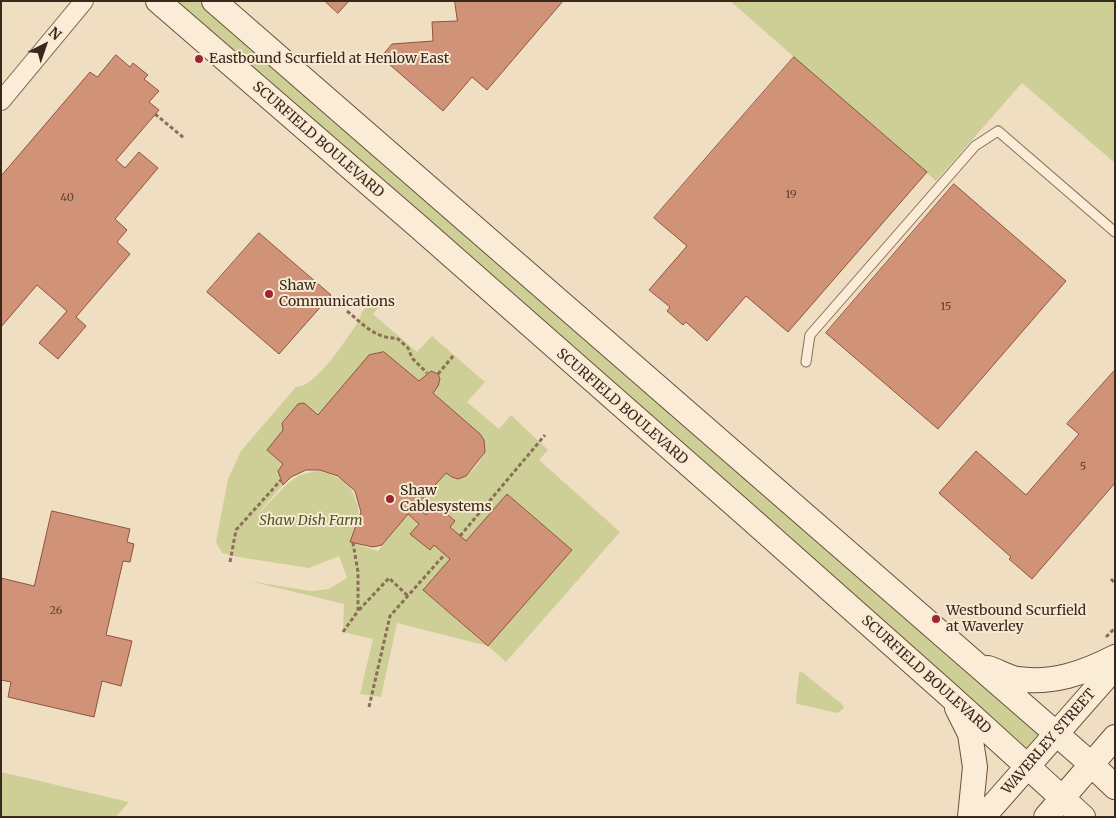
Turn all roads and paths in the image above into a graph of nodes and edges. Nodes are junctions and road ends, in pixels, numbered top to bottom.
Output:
1 (84, 1) edge
2 (158, 1) edge
3 (214, 1) edge
4 (1, 101) edge
5 (155, 114) dead end
6 (184, 138) dead end
7 (1115, 232) edge
8 (347, 311) dead end
9 (454, 355) dead end
10 (806, 362) dead end
11 (427, 373) dead end
12 (438, 374) dead end
13 (545, 435) dead end
14 (281, 480) dead end
15 (460, 536) dead end
16 (354, 543) dead end
17 (445, 554) dead end
18 (230, 562) dead end
19 (1111, 579) dead end
20 (1115, 583) edge
21 (408, 596) junction
22 (358, 611) junction
23 (343, 632) dead end
24 (1115, 657) edge
25 (972, 662) junction
26 (1115, 667) edge
27 (950, 696) junction
28 (369, 707) dead end
29 (1056, 734) junction
30 (1115, 737) edge
31 (1091, 764) junction
32 (1027, 766) junction
33 (1115, 787) edge
34 (1063, 797) junction
35 (970, 817) edge
36 (983, 817) edge
37 (1046, 817) edge
38 (1082, 817) edge

1 - 4 street
2 - 27 street, SCURFIELD BOULEVARD
3 - 25 street
5 - 6 path
7 - 10 lane
8 - 11 path
9 - 12 path
13 - 15 path
14 - 18 path
16 - 22 path
17 - 21 path
19 - 20 path
21 - 22 path
21 - 28 path
22 - 23 path
24 - 25 street
25 - 29 street
26 - 29 street, WAVERLEY STREET
27 - 32 street, SCURFIELD BOULEVARD
27 - 35 street
29 - 31 street
29 - 32 street, WAVERLEY STREET
30 - 31 street
31 - 33 street
31 - 34 street
32 - 34 street, SCURFIELD BOULEVARD
32 - 36 street, WAVERLEY STREET
34 - 37 street
34 - 38 street, SCURFIELD BOULEVARD

